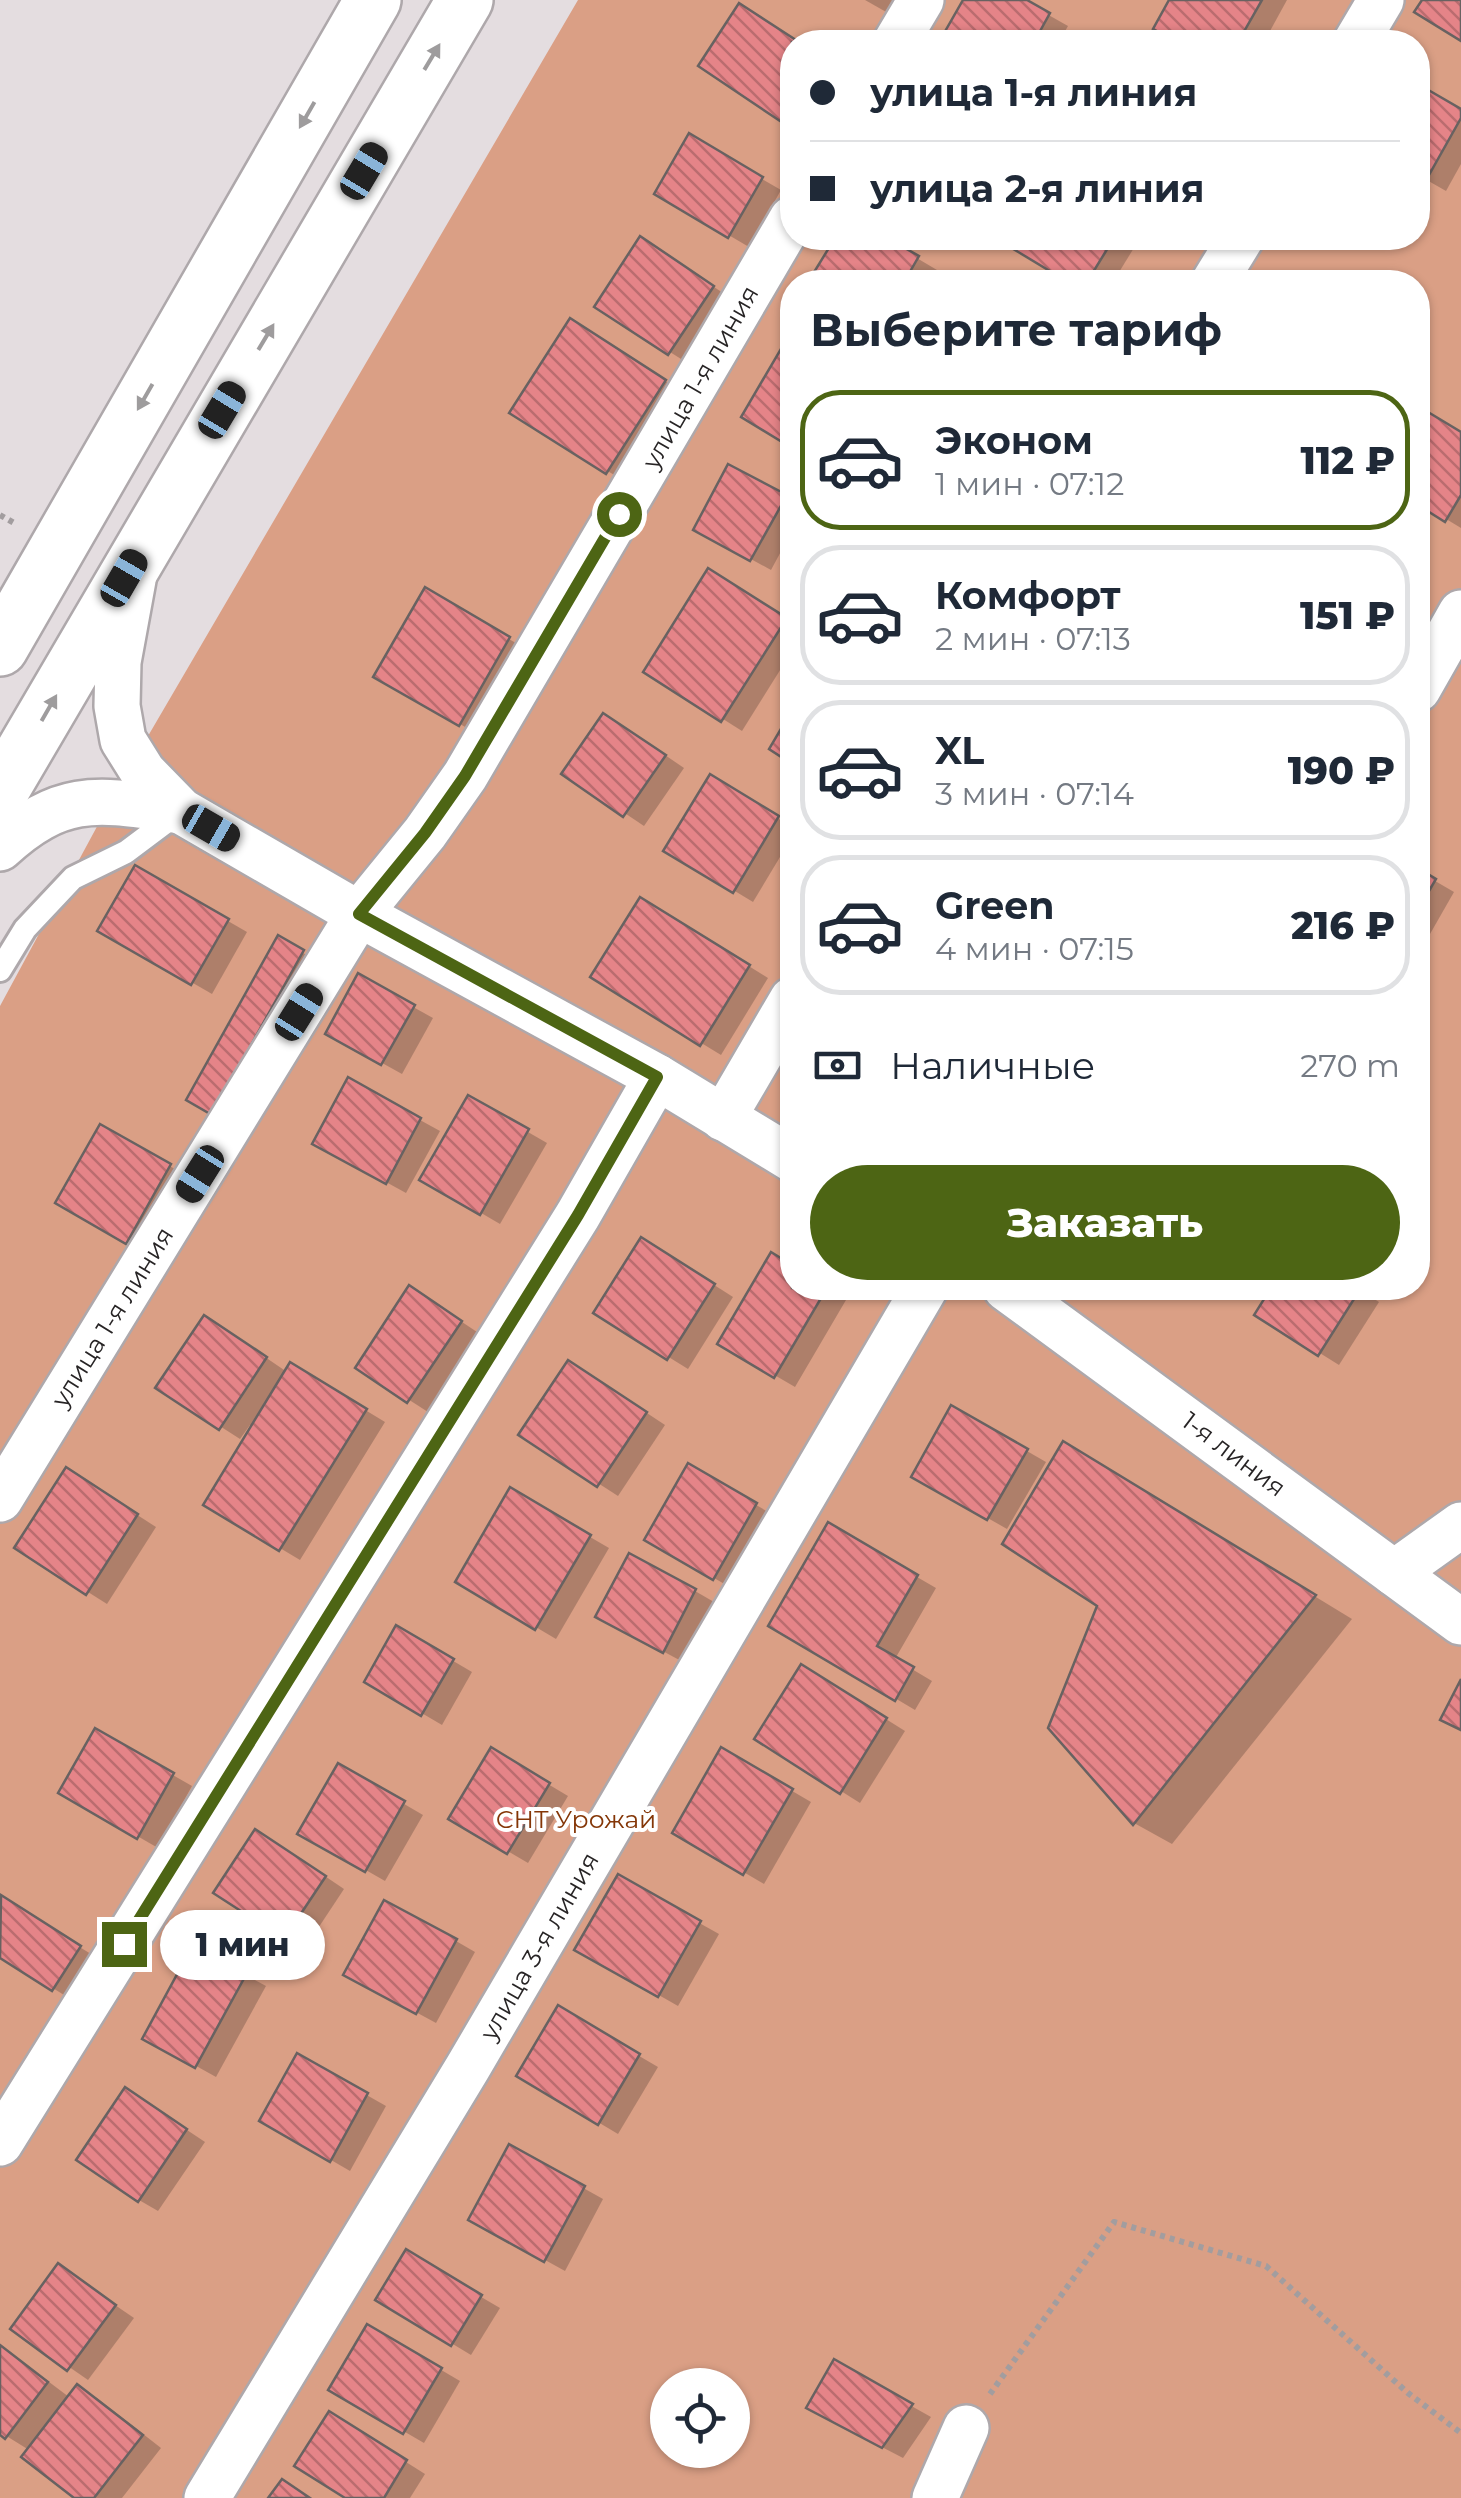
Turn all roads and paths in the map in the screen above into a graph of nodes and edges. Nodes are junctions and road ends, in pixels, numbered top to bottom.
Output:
1 (373, 0) edge
2 (466, 0) edge
3 (921, 0) edge
4 (1381, 0) edge
5 (903, 30) edge
6 (1363, 30) edge
7 (780, 239) edge
8 (141, 548) junction
9 (1461, 613) edge
10 (0, 648) edge
11 (1430, 668) edge
12 (0, 792) edge
13 (181, 810) junction
14 (0, 848) edge
15 (359, 914) junction
16 (0, 970) edge
17 (780, 1021) edge
18 (657, 1077) junction
19 (723, 1118) junction
20 (780, 1153) edge
21 (918, 1300) edge
22 (1064, 1304) edge
23 (0, 1499) edge
24 (1461, 1526) edge
25 (1394, 1573) junction
26 (1461, 1622) edge
27 (0, 2143) edge
28 (966, 2428) joint
29 (1461, 2432) edge
30 (208, 2498) edge
31 (934, 2498) edge

1 -> 10 main road
8 -> 2 main road
3 - 5 street
4 - 6 street
7 - 15 street, улица 1-я линия
12 -> 8 main road
8 - 13 street
9 - 11 street
13 - 14 street
13 - 15 street
13 - 16 lane
15 - 18 street
15 - 23 street, улица 1-я линия
17 - 19 street
18 - 19 street
18 - 27 street
19 - 20 street
21 - 30 street, улица 3-я линия
22 - 25 street, 1-я линия
24 - 25 street
25 - 26 street, 1-я линия
28 - 29 path
28 - 31 street

